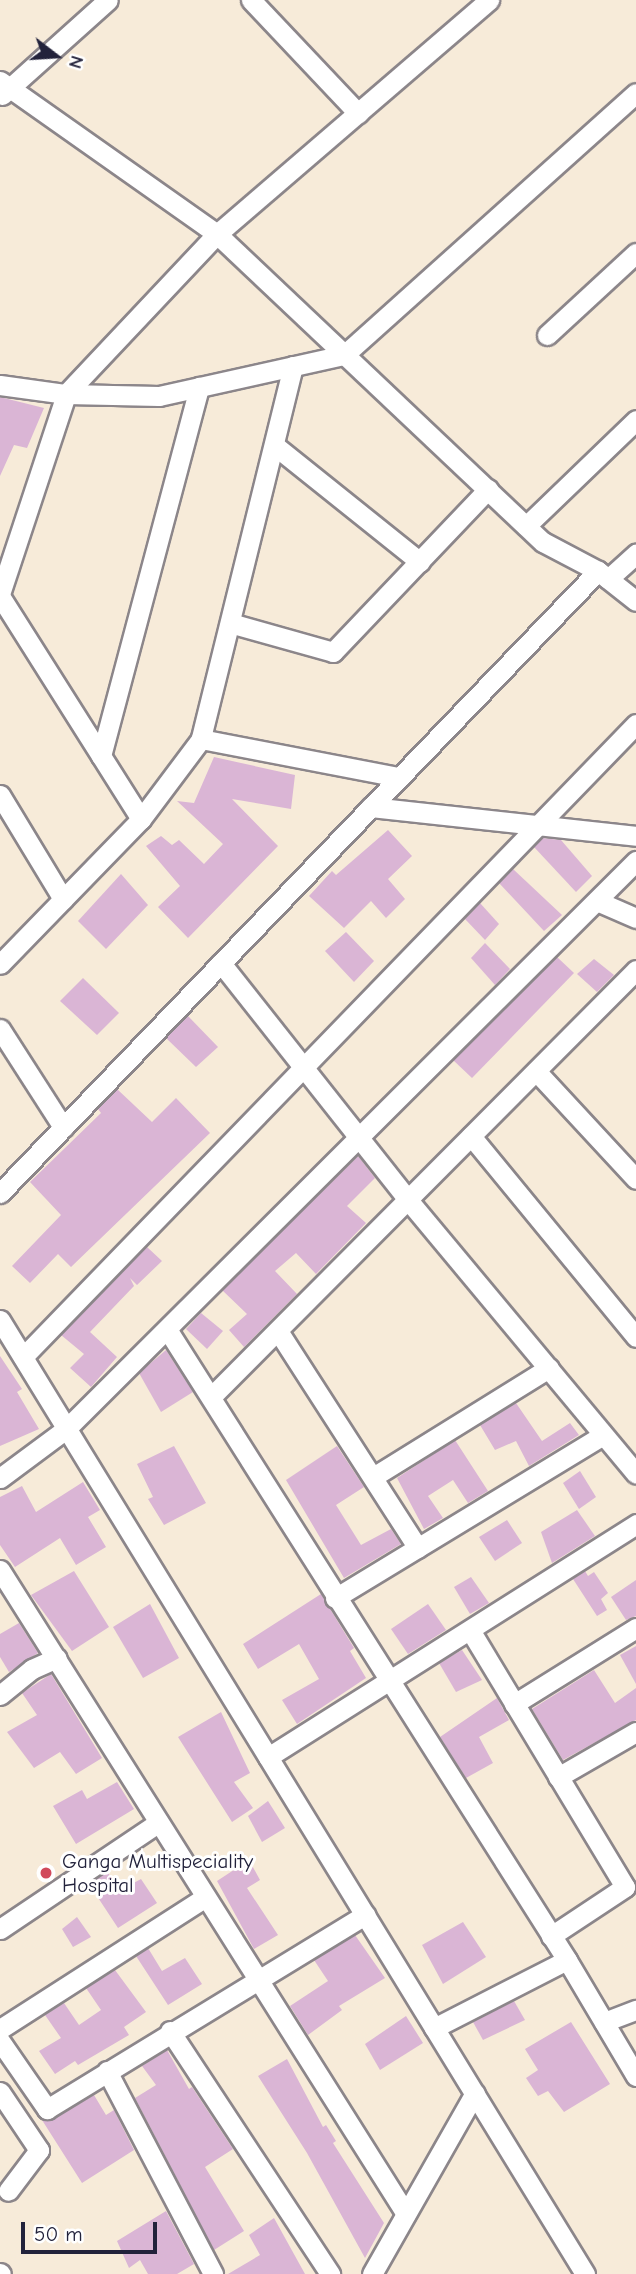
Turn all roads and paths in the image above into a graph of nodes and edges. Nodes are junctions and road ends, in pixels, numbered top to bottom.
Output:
1 (108, 0) edge
2 (251, 0) edge
3 (489, 0) edge
4 (3, 89) edge
5 (636, 93) edge
6 (358, 113) junction
7 (217, 234) junction
8 (636, 253) edge
9 (547, 335) dead end
10 (344, 355) junction
11 (293, 366) junction
12 (0, 385) edge
13 (199, 387) junction
14 (66, 394) junction
15 (636, 420) edge
16 (274, 445) junction
17 (488, 489) junction
18 (526, 526) junction
19 (636, 554) edge
20 (420, 562) junction
21 (603, 575) junction
22 (0, 595) edge
23 (636, 601) edge
24 (230, 623) junction
25 (636, 724) edge
26 (201, 739) junction
27 (102, 756) junction
28 (399, 777) junction
29 (0, 794) edge
30 (371, 807) junction
31 (141, 819) junction
32 (539, 824) junction
33 (636, 836) edge
34 (636, 861) edge
35 (63, 899) junction
36 (597, 901) junction
37 (636, 918) edge
38 (221, 963) junction
39 (0, 964) edge
40 (636, 970) edge
41 (0, 1029) edge
42 (304, 1067) junction
43 (536, 1071) junction
44 (63, 1127) junction
45 (362, 1136) junction
46 (471, 1136) junction
47 (636, 1179) edge
48 (0, 1193) edge
49 (408, 1200) junction
50 (0, 1320) edge
51 (167, 1329) junction
52 (278, 1331) junction
53 (636, 1337) edge
54 (23, 1357) junction
55 (549, 1368) junction
56 (212, 1396) junction
57 (66, 1429) junction
58 (603, 1435) junction
59 (636, 1474) edge
60 (373, 1477) junction
61 (0, 1478) edge
62 (636, 1524) edge
63 (418, 1548) junction
64 (3, 1583) edge
65 (335, 1598) junction
66 (636, 1628) edge
67 (470, 1630) junction
68 (57, 1658) junction
69 (388, 1682) junction
70 (0, 1695) edge
71 (514, 1704) junction
72 (636, 1732) edge
73 (268, 1758) junction
74 (558, 1777) junction
75 (156, 1824) junction
76 (204, 1898) junction
77 (365, 1915) junction
78 (0, 1928) edge
79 (551, 1936) junction
80 (567, 1960) junction
81 (254, 1979) junction
82 (636, 2010) edge
83 (604, 2022) junction
84 (434, 2028) junction
85 (0, 2029) edge
86 (170, 2031) junction
87 (0, 2042) edge
88 (107, 2071) junction
89 (636, 2076) edge
90 (0, 2092) edge
91 (475, 2094) junction
92 (8, 2191) dead end
93 (406, 2214) junction
94 (213, 2274) edge
95 (330, 2274) edge
96 (372, 2274) edge
97 (585, 2274) edge

1 - 4 street
2 - 6 street
3 - 6 street
4 - 7 street
5 - 10 street
6 - 7 street
7 - 10 street
7 - 14 street
8 - 9 street
10 - 11 street
10 - 17 street
11 - 13 street
11 - 16 street
12 - 14 street
13 - 14 street
13 - 27 street
14 - 22 street
15 - 18 street
16 - 20 street
16 - 24 street
17 - 18 street
17 - 20 street
18 - 21 street
19 - 21 street
20 - 24 street
21 - 23 street
21 - 28 street
22 - 27 street
24 - 26 street
25 - 32 street
26 - 28 street
26 - 31 street
27 - 31 street
28 - 30 street
29 - 35 street
30 - 32 street
30 - 38 street
31 - 35 street
32 - 33 street
32 - 42 street
34 - 36 street
35 - 39 street
36 - 37 street
36 - 45 street
38 - 42 street
38 - 44 street
40 - 43 street
41 - 44 street
42 - 45 street
42 - 54 street
43 - 46 street
43 - 47 street
44 - 48 street
45 - 49 street
45 - 51 street
46 - 49 street
46 - 53 street
49 - 52 street
49 - 55 street
50 - 54 street
51 - 56 street
51 - 57 street
52 - 56 street
52 - 60 street
54 - 57 street
55 - 58 street
55 - 60 street
56 - 65 street
57 - 61 street
57 - 73 street
58 - 59 street
58 - 63 street
60 - 63 street
62 - 67 street
63 - 65 street
64 - 68 street
65 - 69 street
66 - 71 street
67 - 69 street
67 - 71 street
68 - 70 street
68 - 75 street
69 - 73 street
69 - 79 street
71 - 74 street
72 - 74 street
73 - 77 street
74 - 79 street
75 - 76 street
75 - 78 street
76 - 81 street
76 - 85 street
77 - 81 street
77 - 84 street
79 - 80 street
80 - 83 street
80 - 84 street
81 - 86 street
81 - 93 street
82 - 83 street
83 - 89 street
84 - 91 street
86 - 88 street
86 - 95 street
87 - 88 street
88 - 94 street
90 - 92 street
91 - 93 street
91 - 97 street
93 - 96 street

